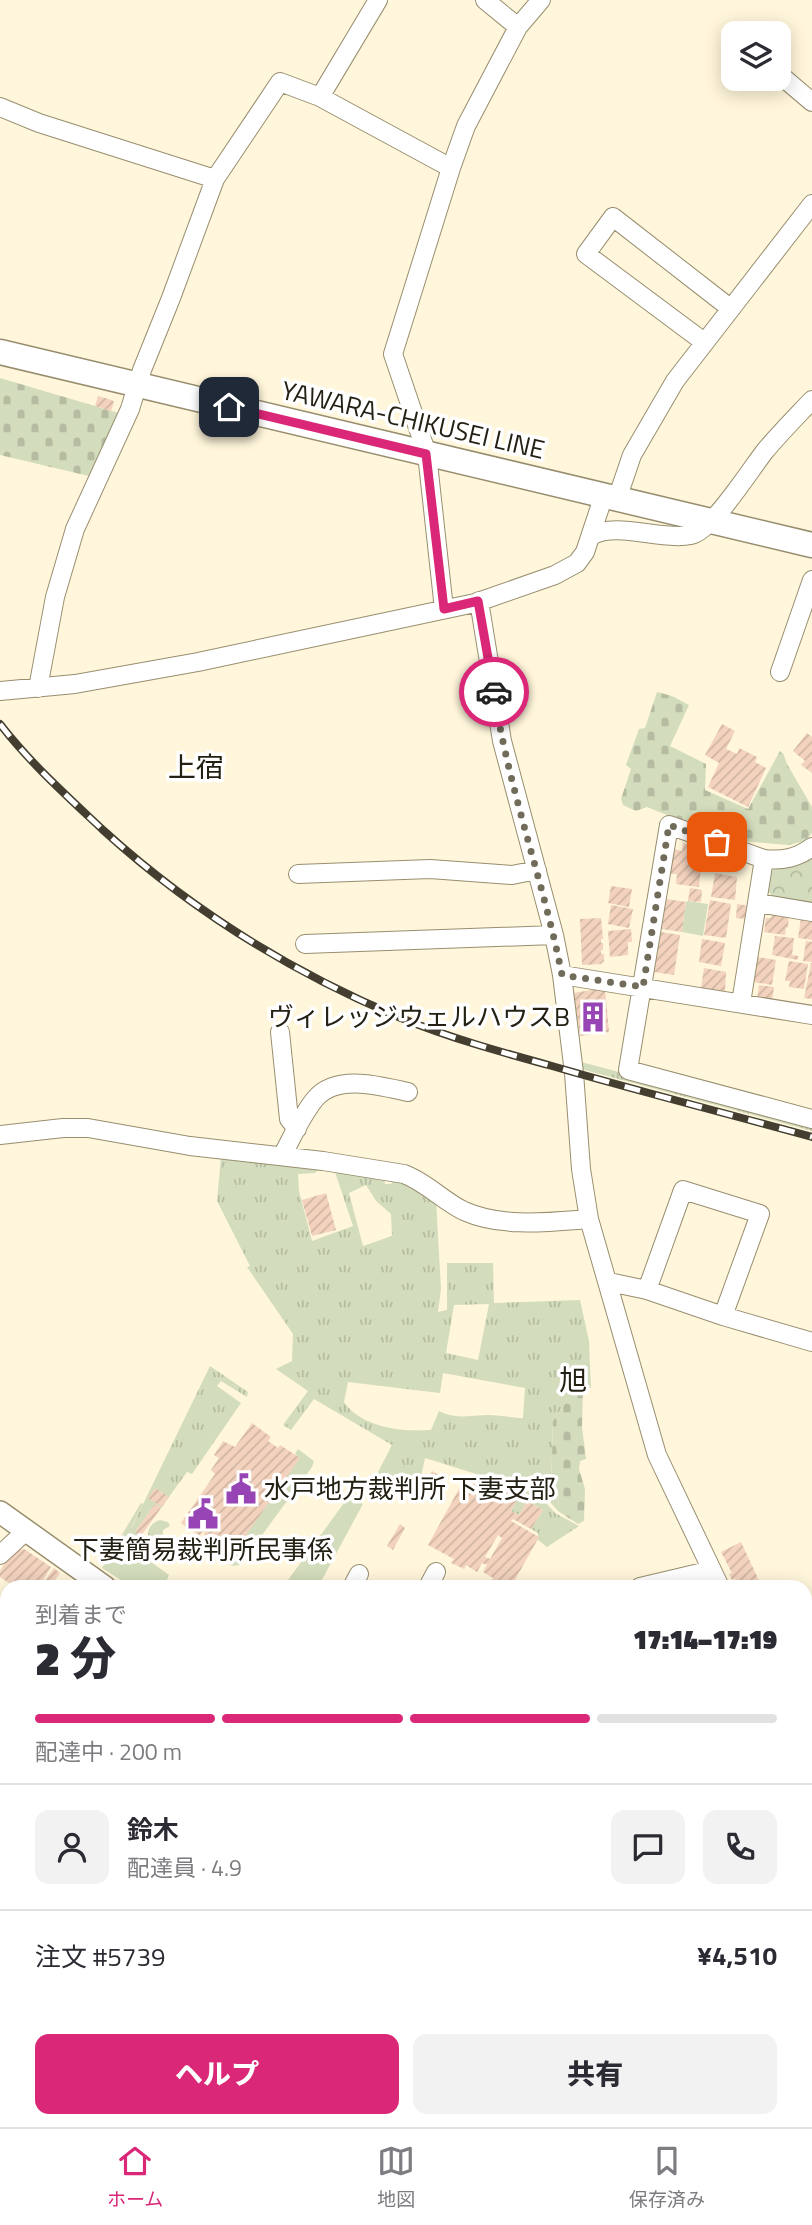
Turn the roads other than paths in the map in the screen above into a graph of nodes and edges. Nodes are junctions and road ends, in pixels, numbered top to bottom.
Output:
1 (378, 0) edge
2 (485, 0) edge
3 (541, 0) edge
4 (518, 27) junction
5 (791, 84) edge
6 (320, 97) junction
7 (812, 102) edge
8 (0, 107) edge
9 (451, 168) junction
10 (215, 179) junction
11 (809, 215) edge
12 (730, 307) junction
13 (704, 342) junction
14 (0, 352) edge
15 (138, 385) junction
16 (812, 400) edge
17 (426, 454) junction
18 (611, 497) junction
19 (711, 521) junction
20 (591, 536) junction
21 (812, 545) edge
22 (812, 580) edge
23 (478, 601) junction
24 (444, 609) junction
25 (780, 672) dead end
26 (38, 688) junction
27 (0, 691) edge
28 (812, 847) edge
29 (764, 859) junction
30 (537, 870) junction
31 (298, 874) dead end
32 (758, 903) junction
33 (812, 912) edge
34 (554, 935) junction
35 (305, 944) dead end
36 (562, 975) junction
37 (643, 987) junction
38 (741, 1003) junction
39 (812, 1015) edge
40 (280, 1032) dead end
41 (408, 1092) dead end
42 (812, 1119) edge
43 (297, 1129) junction
44 (0, 1135) edge
45 (282, 1156) junction
46 (589, 1219) junction
47 (609, 1282) junction
48 (647, 1290) junction
49 (723, 1316) junction
50 (812, 1342) edge
51 (0, 1512) edge
52 (26, 1531) junction
53 (0, 1555) edge
54 (712, 1570) junction
55 (95, 1580) edge
56 (670, 1580) edge
57 (717, 1580) edge

1 - 6 street
2 - 4 street
3 - 4 street
4 - 9 street
5 - 7 street
6 - 9 street
6 - 10 street
8 - 10 street
9 - 17 street
10 - 15 street
11 - 12 street
12 - 13 street
12 - 13 street
13 - 18 street
14 - 15 main road, YAWARA-CHIKUSEI LINE
15 - 17 main road, YAWARA-CHIKUSEI LINE
15 - 26 street
16 - 19 street
17 - 18 main road, YAWARA-CHIKUSEI LINE
17 - 24 street
18 - 19 main road, YAWARA-CHIKUSEI LINE
18 - 20 street
19 - 20 street
19 - 21 main road, YAWARA-CHIKUSEI LINE
20 - 23 street
22 - 25 street
23 - 24 street
23 - 30 street
24 - 26 street
26 - 27 street
28 - 29 street
29 - 32 street
29 - 37 street
30 - 31 street
30 - 34 street
32 - 33 street
32 - 38 street
34 - 35 street
34 - 36 street
36 - 37 street
36 - 46 street
37 - 38 street
37 - 42 street
38 - 39 street
40 - 43 street
41 - 43 street
43 - 45 street
44 - 45 street
45 - 46 street
46 - 47 street
47 - 48 street
47 - 54 street
48 - 49 street
48 - 49 street
49 - 50 street
51 - 52 street
52 - 53 street
52 - 55 street
54 - 56 street
54 - 57 street

